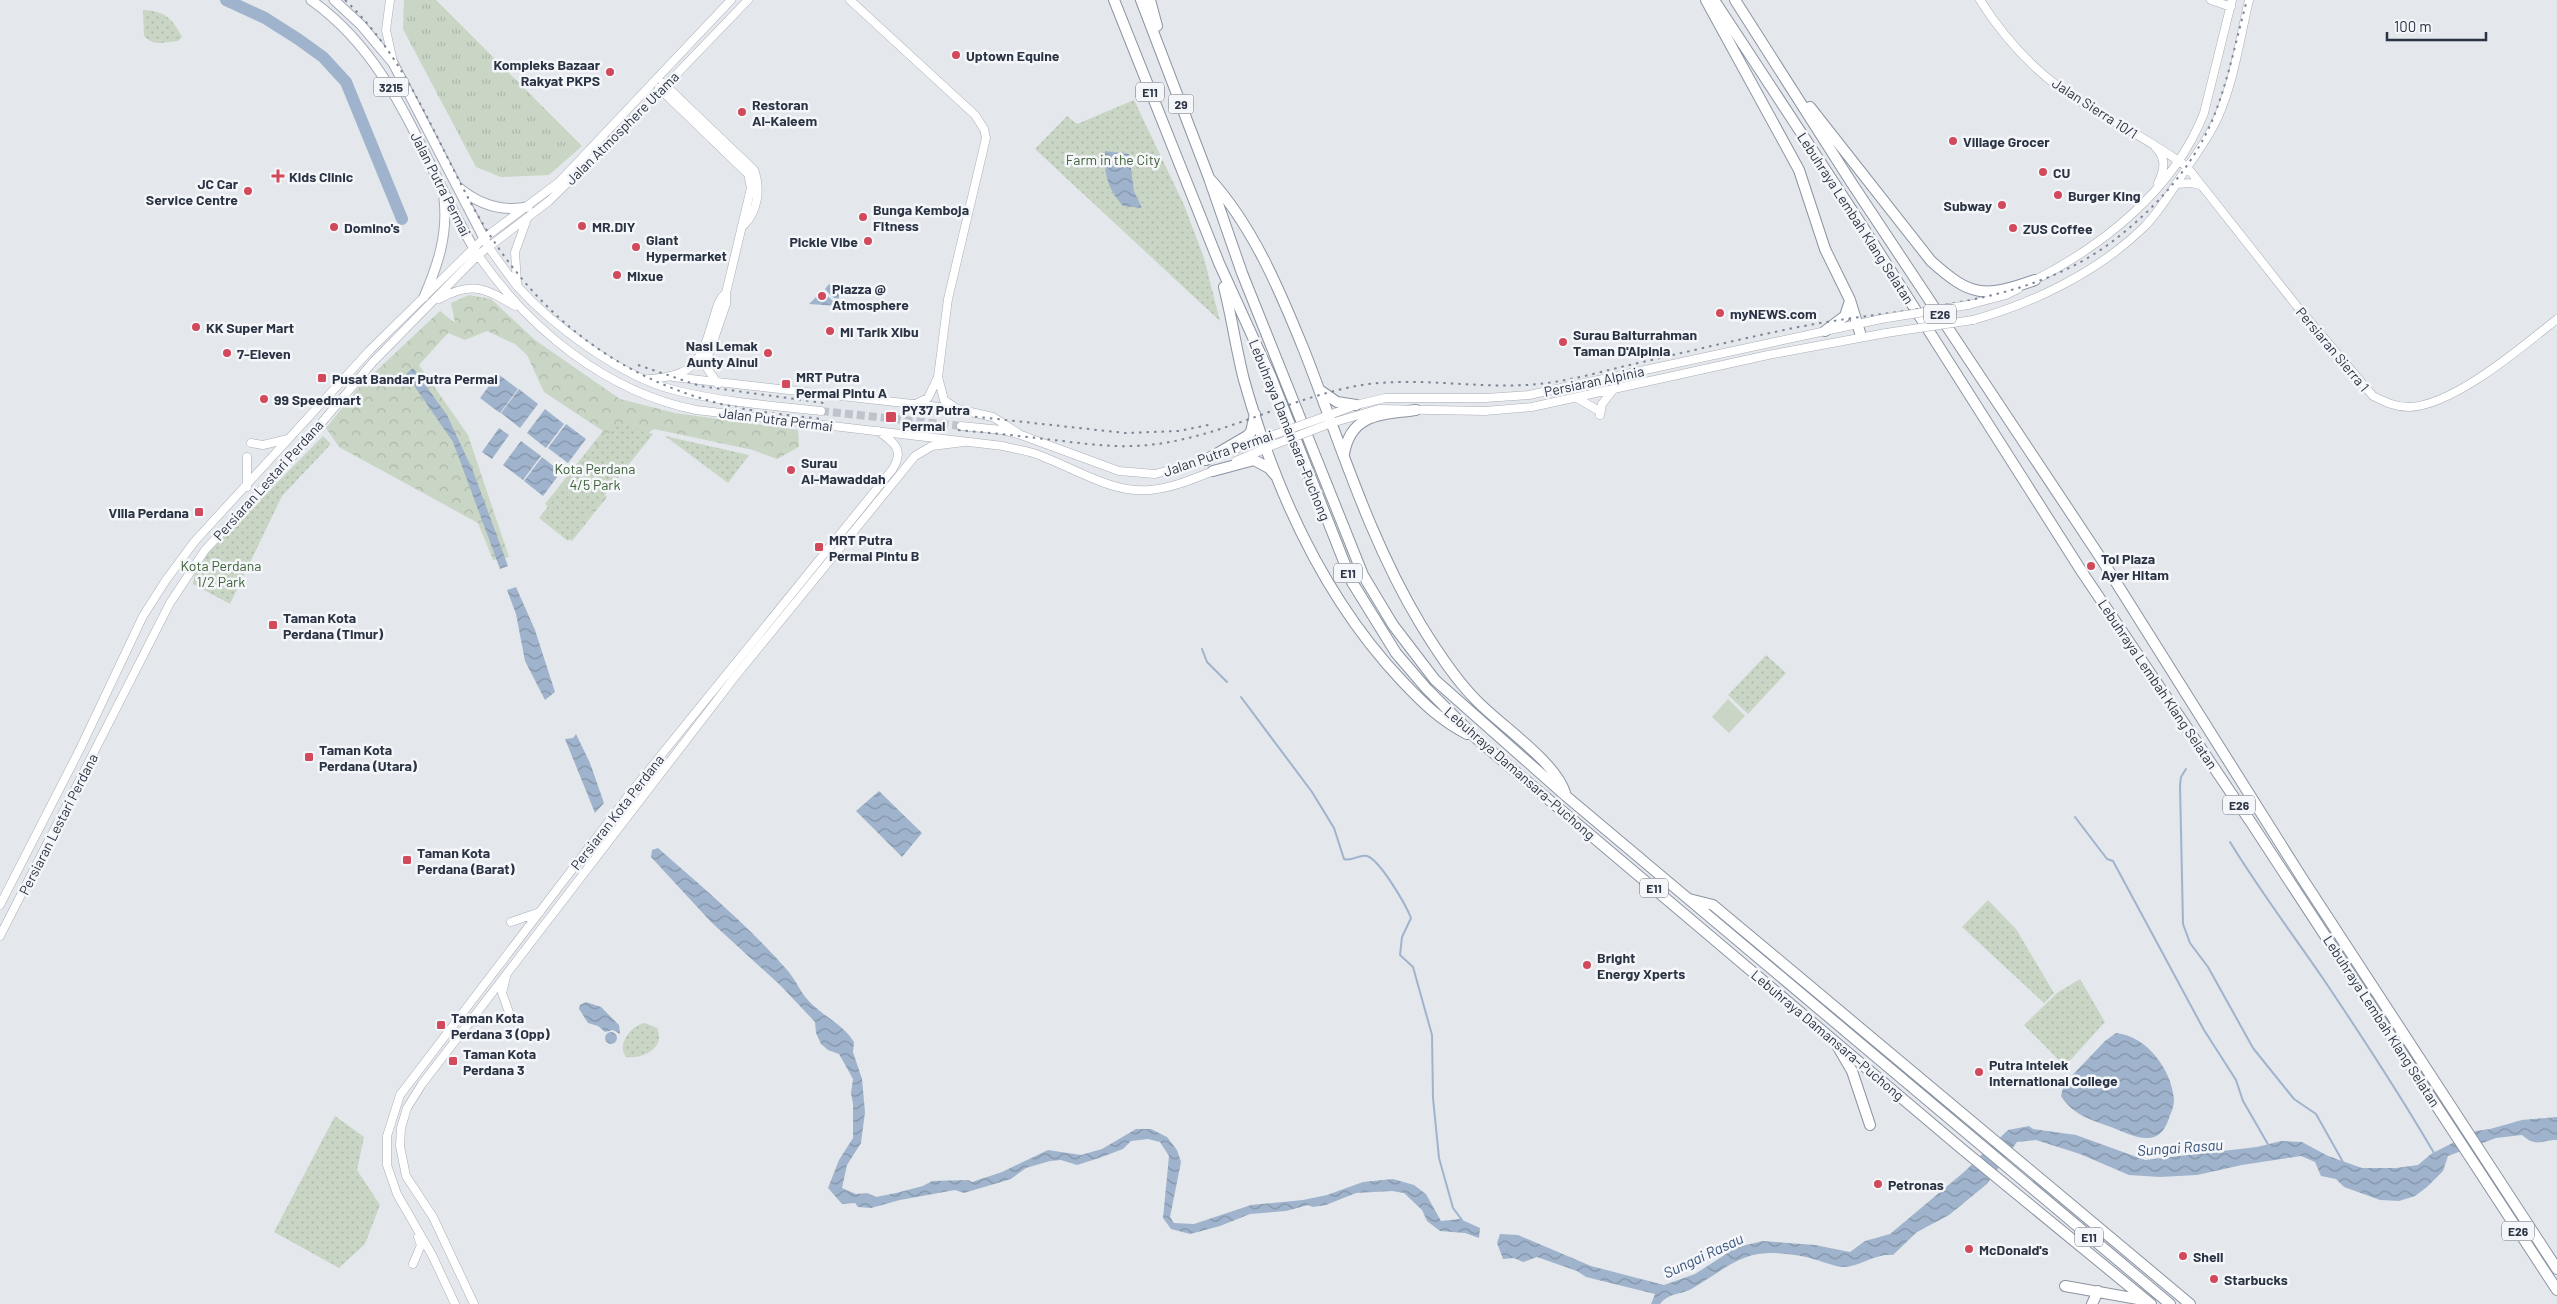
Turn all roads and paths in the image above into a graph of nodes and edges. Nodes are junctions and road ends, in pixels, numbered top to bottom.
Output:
1 (311, 0) edge
2 (334, 0) edge
3 (390, 0) edge
4 (731, 0) edge
5 (748, 0) edge
6 (850, 0) edge
7 (1114, 0) edge
8 (1141, 0) edge
9 (1150, 0) edge
10 (1706, 0) edge
11 (1714, 0) edge
12 (1735, 0) edge
13 (1980, 0) edge
14 (2211, 0) edge
15 (2249, 0) edge
16 (2232, 4) edge
17 (393, 63) junction
18 (676, 74) junction
19 (1171, 78) junction
20 (1786, 78) junction
21 (656, 81) junction
22 (664, 88) junction
23 (655, 97) junction
24 (680, 103) junction
25 (2151, 144) junction
26 (2179, 161) junction
27 (2187, 167) junction
28 (1210, 178) junction
29 (2176, 184) junction
30 (456, 185) junction
31 (2200, 185) junction
32 (2155, 190) junction
33 (444, 193) junction
34 (528, 207) junction
35 (528, 218) junction
36 (486, 242) junction
37 (476, 251) junction
38 (1219, 263) junction
39 (2035, 280) junction
40 (517, 286) junction
41 (726, 293) junction
42 (424, 297) junction
43 (1850, 300) junction
44 (433, 302) junction
45 (519, 308) junction
46 (2557, 319) edge
47 (1856, 323) junction
48 (1825, 331) junction
49 (1861, 336) junction
50 (673, 377) junction
51 (938, 377) junction
52 (644, 379) junction
53 (718, 384) junction
54 (1319, 389) junction
55 (1612, 390) junction
56 (1485, 398) junction
57 (1577, 398) junction
58 (913, 405) junction
59 (1356, 405) junction
60 (957, 409) junction
61 (1416, 410) junction
62 (821, 411) tunnel mouth
63 (1485, 411) junction
64 (1256, 414) junction
65 (1328, 420) junction
66 (961, 426) tunnel mouth
67 (878, 431) junction
68 (1021, 435) junction
69 (291, 438) junction
70 (964, 442) junction
71 (1268, 442) junction
72 (251, 443) dead end
73 (1344, 456) junction
74 (247, 457) dead end
75 (1206, 460) junction
76 (1213, 471) junction
77 (1280, 482) junction
78 (247, 487) junction
79 (1477, 739) junction
80 (1566, 796) junction
81 (1686, 898) junction
82 (0, 905) edge
83 (540, 912) junction
84 (511, 922) dead end
85 (0, 936) edge
86 (506, 975) junction
87 (510, 1015) dead end
88 (498, 1021) dead end
89 (469, 1023) junction
90 (1831, 1036) junction
91 (1870, 1125) dead end
92 (412, 1219) junction
93 (413, 1264) dead end
94 (2557, 1269) edge
95 (2065, 1286) dead end
96 (2557, 1290) edge
97 (2098, 1291) junction
98 (2149, 1302) edge
99 (455, 1304) edge
100 (474, 1304) edge
101 (2092, 1304) edge
102 (2170, 1304) edge
103 (2190, 1304) edge

1 - 33 main road, Jalan Putra Permai / 3215
2 - 17 main road, Jalan Putra Permai / 3215
3 - 17 main road
4 - 21 main road, Jalan Atmosphere Utama
5 - 18 main road, Jalan Atmosphere Utama
6 - 51 main road
7 - 38 highway, Lebuhraya Damansara–Puchong / E11
8 - 19 highway, 29
9 - 19 highway
10 - 43 highway
11 - 96 highway, Lebuhraya Lembah Klang Selatan / E26
12 - 20 highway, Lebuhraya Lembah Klang Selatan / E26
13 - 25 main road, Jalan Sierra 10/1
14 - 16 main road
15 - 27 main road
16 - 26 main road
17 - 30 main road, Jalan Putra Permai / 3215
18 - 22 main road, Jalan Atmosphere Utama
18 - 24 main road
19 - 28 highway, 29
20 - 39 highway
20 - 94 highway, Lebuhraya Lembah Klang Selatan / E26
21 - 22 main road
21 - 34 main road, Jalan Atmosphere Utama
22 - 23 main road, Jalan Atmosphere Utama
22 - 24 main road
23 - 24 main road
23 - 35 main road, Jalan Atmosphere Utama
24 - 41 main road
25 - 26 main road, Jalan Sierra 10/1
25 - 32 main road
26 - 27 main road, Persiaran Sierra 1
26 - 32 main road
27 - 29 main road
27 - 31 main road, Persiaran Sierra 1
28 - 54 highway
28 - 80 highway, Lebuhraya Damansara–Puchong / E11
29 - 31 main road
29 - 49 main road, bridge
30 - 34 main road
30 - 36 main road, Jalan Putra Permai / 3215
31 - 46 main road, Persiaran Sierra 1
32 - 39 main road
33 - 37 main road, Jalan Putra Permai / 3215
33 - 42 main road
34 - 36 main road, Jalan Atmosphere Utama
35 - 36 main road, Jalan Atmosphere Utama
35 - 40 main road
36 - 37 main road, Persiaran Lestari Perdana
36 - 40 main road, Jalan Putra Permai / 3215
37 - 42 main road, Persiaran Lestari Perdana
37 - 44 main road, Persiaran Lestari Perdana
37 - 45 main road, Jalan Putra Permai / 3215
38 - 64 highway
38 - 79 highway, Lebuhraya Damansara–Puchong / E11
39 - 47 main road, bridge
40 - 52 main road, Jalan Putra Permai / 3215
41 - 50 main road
41 - 53 main road
42 - 69 main road, Persiaran Lestari Perdana
43 - 47 highway
43 - 48 highway
44 - 45 main road
44 - 85 main road, Persiaran Lestari Perdana
45 - 67 main road, Jalan Putra Permai / 3215
47 - 48 main road, Persiaran Alpinia
47 - 49 highway
48 - 56 main road, Persiaran Alpinia
49 - 55 main road, Persiaran Alpinia
50 - 52 main road
50 - 53 main road
51 - 58 main road
51 - 60 main road
52 - 62 main road, Jalan Putra Permai / 3215
53 - 58 main road
54 - 59 highway
54 - 65 highway
55 - 57 main road, Persiaran Alpinia
55 - 57 main road
56 - 59 main road, Persiaran Alpinia
56 - 63 main road
57 - 63 main road, Persiaran Alpinia
58 - 60 main road
59 - 65 main road, Persiaran Alpinia
60 - 68 main road
61 - 63 main road, Persiaran Alpinia
61 - 65 main road, Jalan Putra Permai
61 - 73 highway
64 - 71 highway
64 - 75 highway
65 - 71 main road, Jalan Putra Permai / 3215, bridge
65 - 73 highway
66 - 68 main road, Jalan Putra Permai / 3215
67 - 70 main road, Jalan Putra Permai / 3215
67 - 83 main road, Persiaran Kota Perdana
68 - 75 main road, Jalan Putra Permai / 3215
69 - 72 main road
69 - 78 main road, Persiaran Lestari Perdana
70 - 76 main road, Jalan Putra Permai / 3215
70 - 86 main road, Persiaran Kota Perdana
71 - 75 main road, Jalan Putra Permai / 3215
71 - 76 main road, Jalan Putra Permai / 3215
71 - 77 highway
73 - 80 highway
74 - 78 main road
76 - 77 highway
77 - 79 highway
78 - 82 main road, Persiaran Lestari Perdana
79 - 90 highway, Lebuhraya Damansara–Puchong / E11
80 - 81 highway, Lebuhraya Damansara–Puchong / E11
81 - 102 highway, Lebuhraya Damansara–Puchong / E11
81 - 103 highway
83 - 84 main road
83 - 92 main road, Persiaran Kota Perdana
86 - 87 main road
86 - 89 main road, Persiaran Kota Perdana
88 - 89 main road
89 - 100 main road, Persiaran Kota Perdana
90 - 91 highway
90 - 98 highway, Lebuhraya Damansara–Puchong / E11
92 - 93 main road
92 - 99 main road
95 - 97 highway
97 - 98 highway
97 - 101 highway

